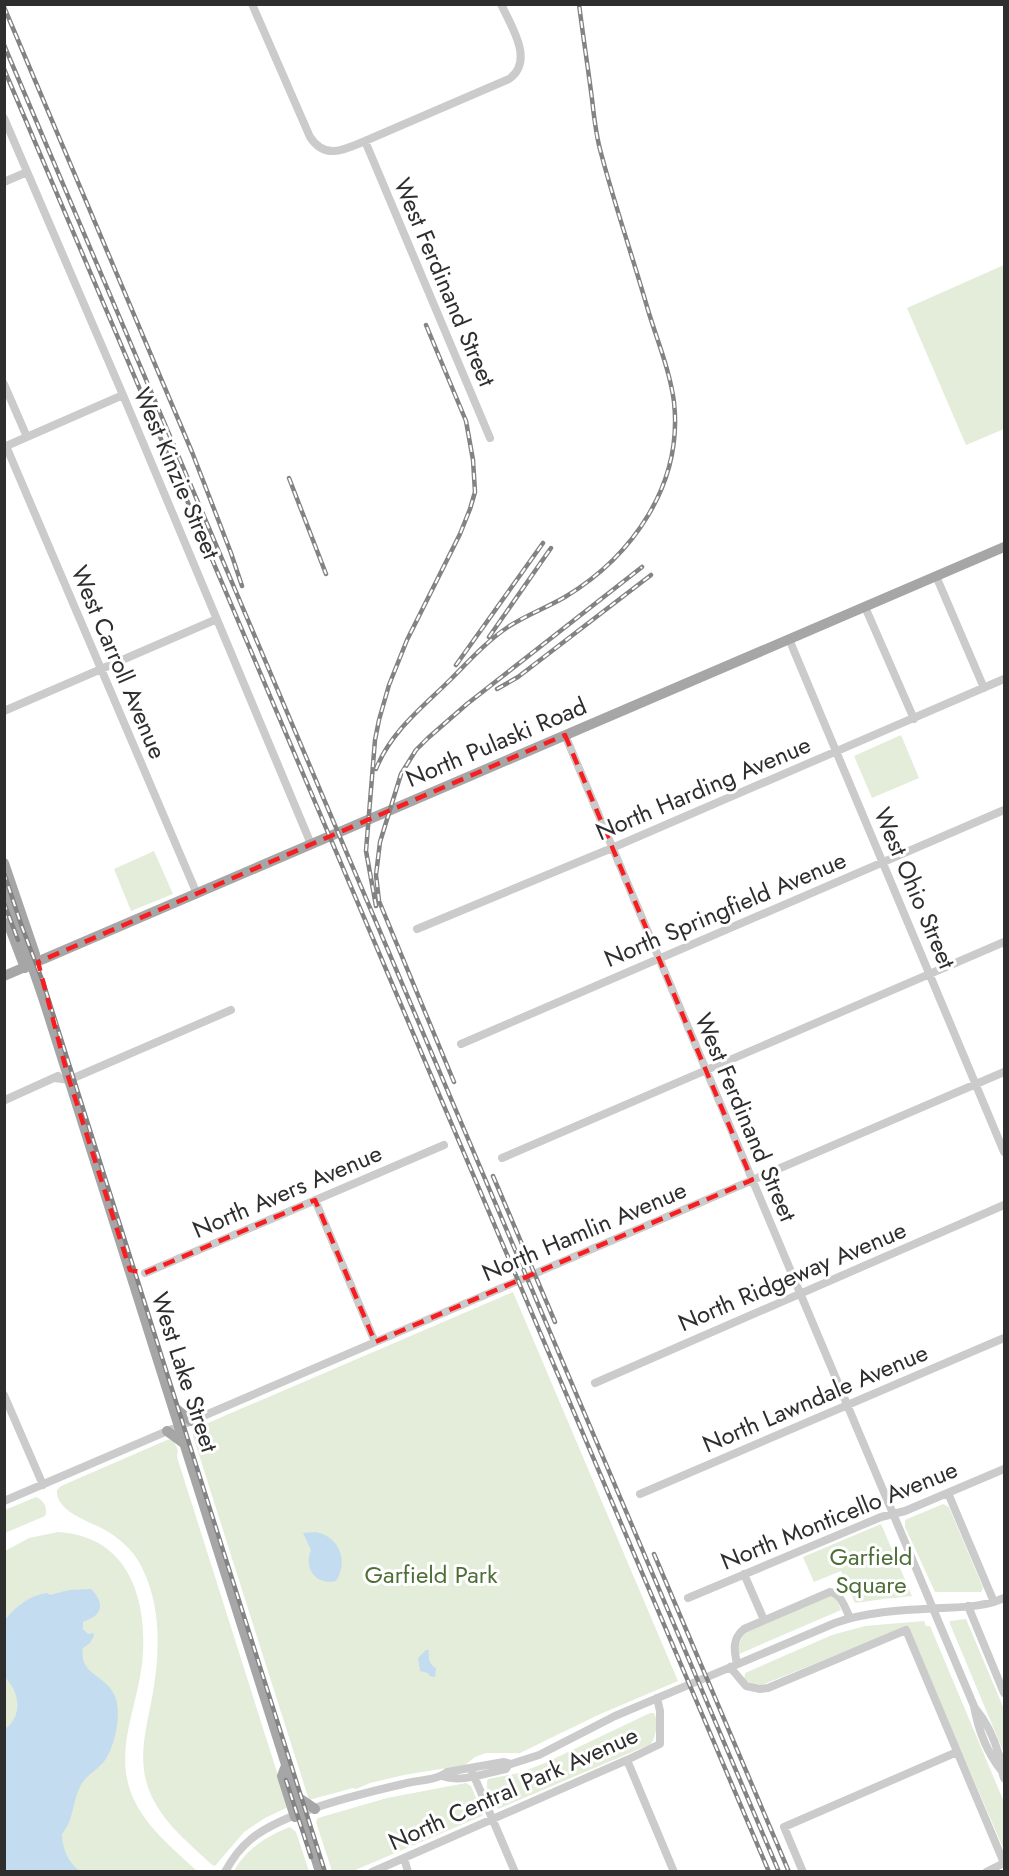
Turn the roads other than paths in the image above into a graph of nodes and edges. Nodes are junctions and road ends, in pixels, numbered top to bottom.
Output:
1 (252, 4) edge
2 (501, 4) edge
3 (4, 118) edge
4 (365, 141) junction
5 (27, 172) junction
6 (4, 182) edge
7 (4, 384) edge
8 (123, 395) junction
9 (27, 437) junction
10 (490, 438) dead end
11 (5, 446) edge
12 (1005, 547) edge
13 (936, 576) junction
14 (865, 607) junction
15 (217, 619) junction
16 (789, 639) junction
17 (100, 669) junction
18 (1005, 679) edge
19 (984, 688) junction
20 (4, 711) edge
21 (914, 719) junction
22 (565, 735) junction
23 (836, 752) junction
24 (1005, 810) edge
25 (311, 844) junction
26 (612, 848) junction
27 (4, 863) edge
28 (883, 863) junction
29 (4, 888) edge
30 (197, 894) junction
31 (4, 911) edge
32 (417, 930) dead end
33 (1005, 942) edge
34 (659, 958) junction
35 (32, 965) junction
36 (930, 975) junction
37 (4, 976) edge
38 (231, 1010) dead end
39 (461, 1044) dead end
40 (706, 1071) junction
41 (1005, 1072) edge
42 (68, 1076) junction
43 (976, 1084) junction
44 (5, 1100) edge
45 (444, 1145) dead end
46 (1005, 1152) edge
47 (502, 1158) dead end
48 (752, 1180) junction
49 (315, 1200) junction
50 (1005, 1205) edge
51 (130, 1270) junction
52 (145, 1273) junction
53 (135, 1284) junction
54 (799, 1294) junction
55 (1005, 1338) edge
56 (375, 1342) junction
57 (595, 1383) dead end
58 (4, 1395) edge
59 (846, 1406) junction
60 (185, 1424) junction
61 (167, 1431) junction
62 (186, 1445) junction
63 (1005, 1468) edge
64 (198, 1484) junction
65 (43, 1485) junction
66 (948, 1493) junction
67 (640, 1494) dead end
68 (4, 1501) edge
69 (892, 1514) junction
70 (744, 1574) junction
71 (688, 1598) dead end
72 (1005, 1598) edge
73 (994, 1602) junction
74 (968, 1606) junction
75 (932, 1609) junction
76 (850, 1618) junction
77 (764, 1620) junction
78 (734, 1665) junction
79 (1005, 1694) edge
80 (657, 1698) junction
81 (957, 1752) junction
82 (627, 1760) junction
83 (286, 1765) junction
84 (473, 1772) junction
85 (1003, 1774) edge
86 (302, 1814) junction
87 (492, 1819) junction
88 (404, 1858) junction
89 (316, 1859) junction
90 (1005, 1863) edge
91 (225, 1872) edge
92 (320, 1872) edge
93 (372, 1872) edge
94 (408, 1872) edge
95 (514, 1872) edge
96 (674, 1872) edge
97 (803, 1872) edge
98 (986, 1872) edge

1 - 4 street
2 - 4 street
3 - 5 street, West Kinzie Street
4 - 10 street, West Ferdinand Street
5 - 6 street
5 - 8 street, West Kinzie Street
7 - 9 street
8 - 9 street
8 - 15 street, West Kinzie Street
9 - 11 street
11 - 17 street, West Carroll Avenue
12 - 13 main road, North Pulaski Road
13 - 14 main road, North Pulaski Road
13 - 19 street
14 - 16 main road, North Pulaski Road
14 - 21 street
15 - 17 street
15 - 25 street, West Kinzie Street
16 - 22 main road, North Pulaski Road
16 - 23 street, West Ohio Street
17 - 20 street
17 - 30 street, West Carroll Avenue
18 - 19 street, North Harding Avenue
19 - 21 street, North Harding Avenue
21 - 23 street, North Harding Avenue
22 - 25 main road, North Pulaski Road
22 - 26 street, West Ferdinand Street
23 - 26 street, North Harding Avenue
23 - 28 street, West Ohio Street
24 - 28 street, North Springfield Avenue
25 - 30 main road, North Pulaski Road
26 - 32 street, North Harding Avenue
26 - 34 street, West Ferdinand Street
27 - 35 main road, West Lake Street
28 - 34 street, North Springfield Avenue
28 - 36 street, West Ohio Street
29 - 35 main road, West Lake Street
30 - 35 main road, North Pulaski Road
31 - 35 main road, West Lake Street
33 - 36 street
34 - 39 street, North Springfield Avenue
34 - 40 street, West Ferdinand Street
35 - 37 main road, North Pulaski Road
35 - 42 main road, West Lake Street
36 - 40 street
36 - 43 street, West Ohio Street
38 - 42 street
40 - 47 street
40 - 48 street, West Ferdinand Street
41 - 43 street, North Hamlin Avenue
42 - 44 street
42 - 51 main road, West Lake Street
43 - 46 street, West Ohio Street
43 - 48 street, North Hamlin Avenue
45 - 49 street, North Avers Avenue
48 - 54 street, West Ferdinand Street
48 - 56 street, North Hamlin Avenue
49 - 52 street, North Avers Avenue
49 - 56 street
50 - 54 street, North Ridgeway Avenue
51 - 52 street
51 - 53 main road, West Lake Street
52 - 53 street, North Avers Avenue
53 - 60 main road, West Lake Street
54 - 57 street, North Ridgeway Avenue
54 - 59 street, West Ferdinand Street
55 - 59 street, North Lawndale Avenue
56 - 60 street, North Hamlin Avenue
58 - 65 street
59 - 67 street, North Lawndale Avenue
59 - 69 street, West Ferdinand Street
60 - 61 street, North Hamlin Avenue
60 - 62 main road, West Lake Street
60 - 64 main road
61 - 62 main road
61 - 65 street, North Hamlin Avenue
62 - 64 main road, West Lake Street
63 - 66 street, North Monticello Avenue
64 - 83 main road, West Lake Street
65 - 68 street, North Hamlin Avenue
66 - 69 street, North Monticello Avenue
66 - 73 street
69 - 70 street, North Monticello Avenue
69 - 75 street, West Ferdinand Street
70 - 71 street, North Monticello Avenue
70 - 77 street
72 - 73 street
73 - 74 street
74 - 75 street
74 - 79 street
75 - 76 street
75 - 85 street, West Ferdinand Street
76 - 77 street
76 - 78 street
77 - 78 street
78 - 80 street
78 - 81 street
80 - 82 street, North Central Park Avenue
80 - 84 street
81 - 90 street
81 - 97 street
82 - 87 street, North Central Park Avenue
82 - 96 street
83 - 86 main road, West Lake Street
83 - 86 main road
84 - 86 street
84 - 87 street
86 - 89 main road, West Lake Street
86 - 89 main road
86 - 91 street
87 - 88 street, North Central Park Avenue
87 - 95 street
88 - 93 street, North Central Park Avenue
88 - 94 street
89 - 92 main road, West Lake Street
90 - 98 street

